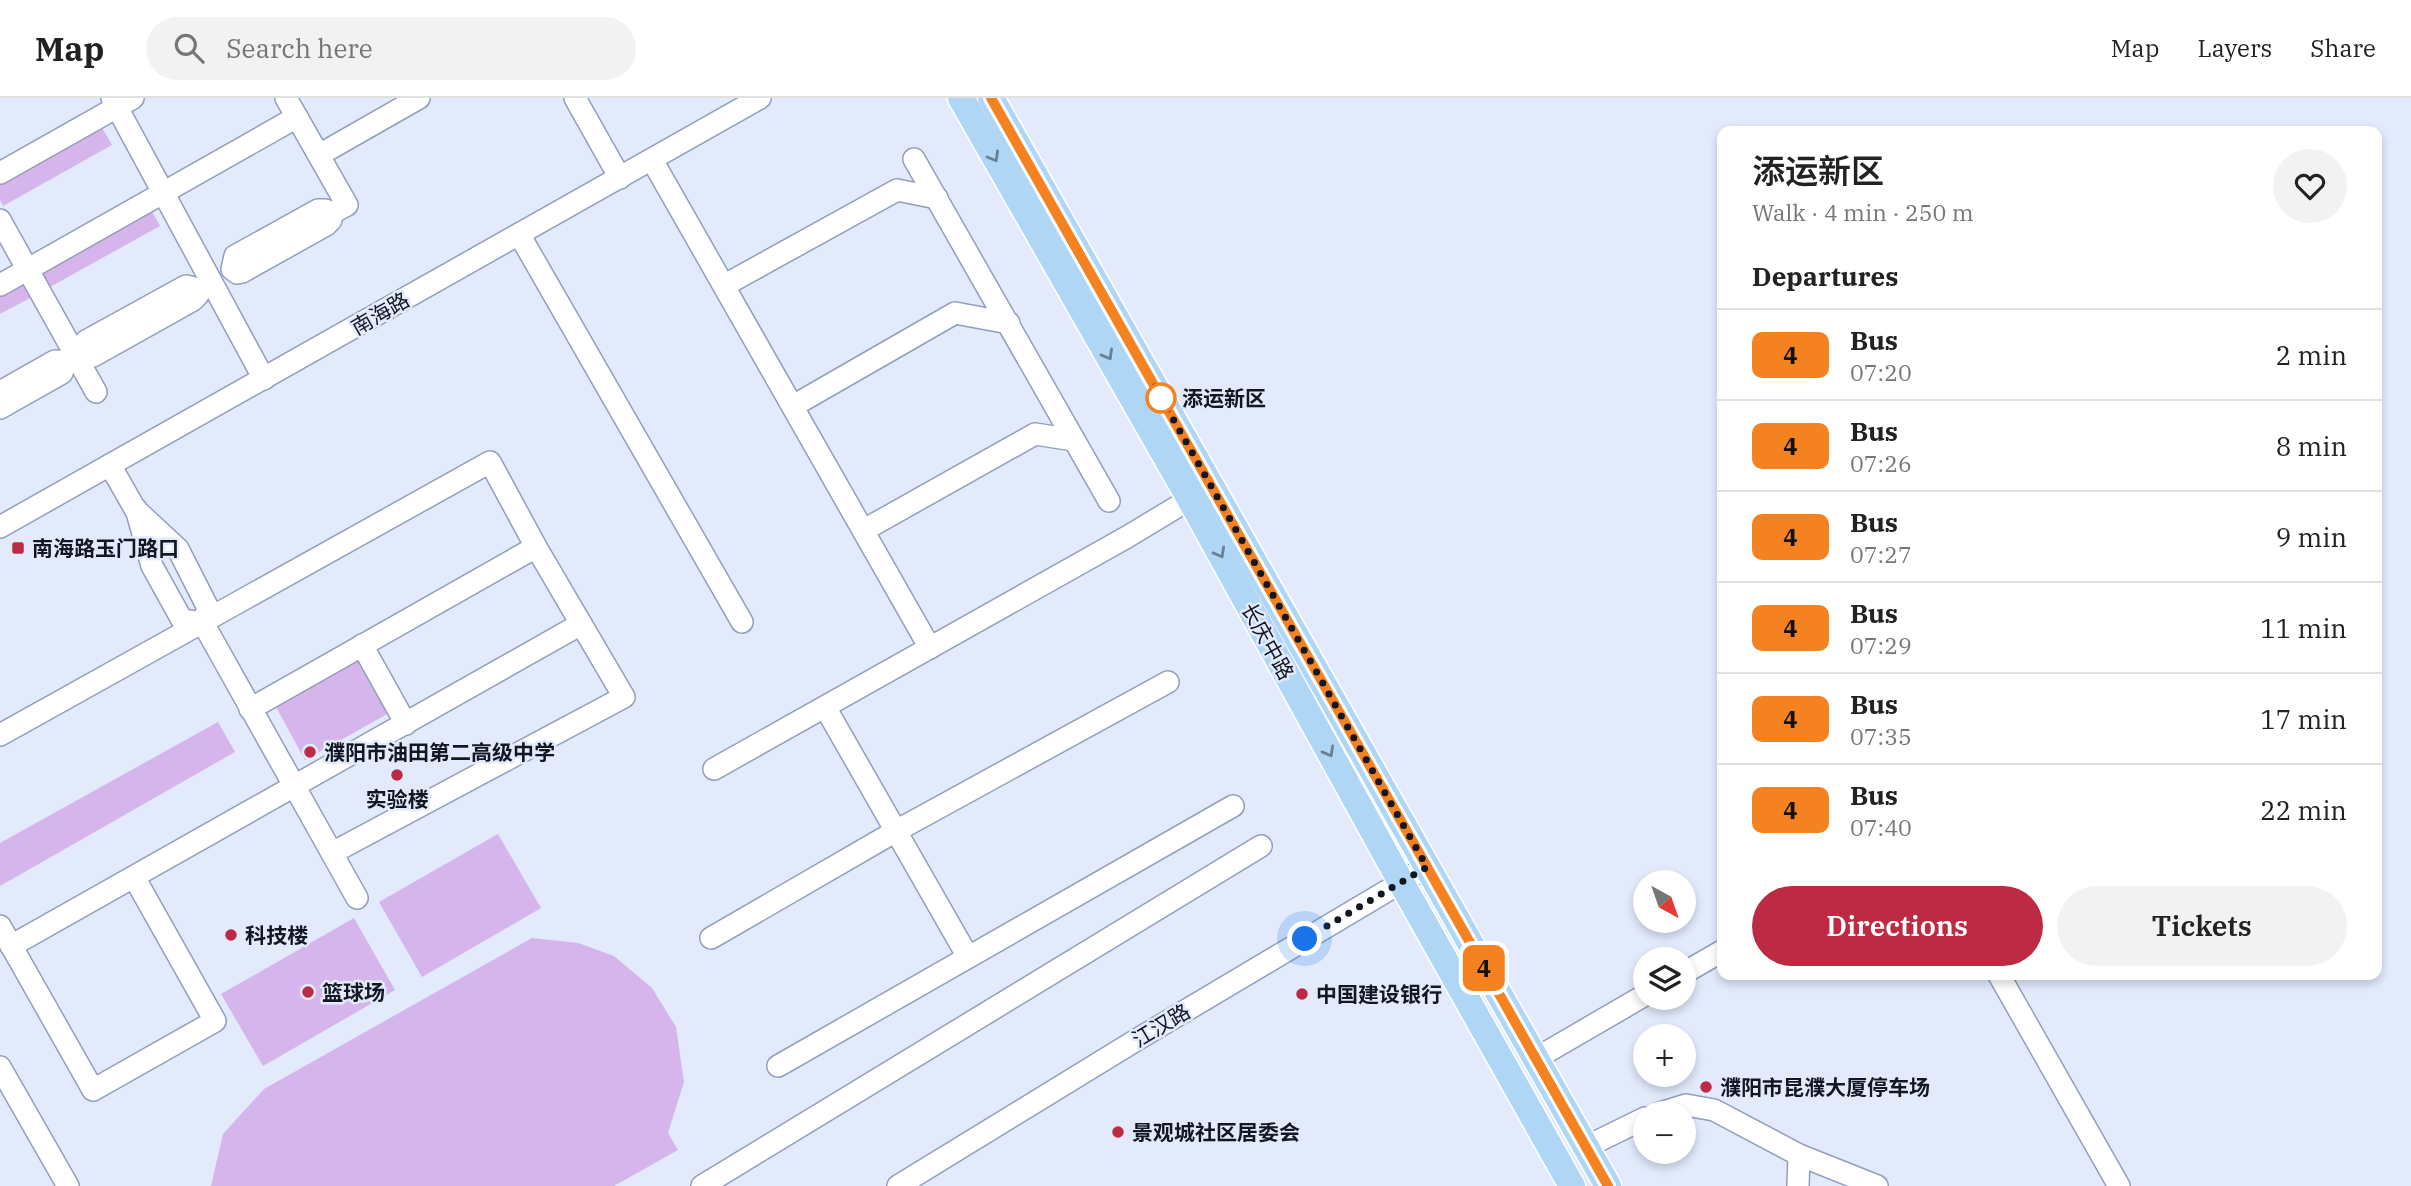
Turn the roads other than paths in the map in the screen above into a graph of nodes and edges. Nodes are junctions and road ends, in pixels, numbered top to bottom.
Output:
1 (286, 98) edge
2 (419, 98) edge
3 (575, 98) edge
4 (760, 98) edge
5 (961, 98) edge
6 (991, 98) edge
7 (121, 101) edge
8 (297, 117) junction
9 (318, 155) junction
10 (914, 159) dead end
11 (652, 160) junction
12 (0, 173) edge
13 (620, 178) junction
14 (163, 193) junction
15 (937, 198) junction
16 (0, 220) edge
17 (519, 234) junction
18 (27, 269) junction
19 (0, 285) edge
20 (204, 285) junction
21 (725, 285) junction
22 (1009, 323) junction
23 (74, 357) junction
24 (264, 379) junction
25 (0, 391) edge
26 (96, 392) dead end
27 (793, 406) junction
28 (0, 408) edge
29 (1074, 440) junction
30 (110, 465) junction
31 (1190, 499) junction
32 (1110, 501) dead end
33 (135, 509) junction
34 (0, 527) edge
35 (864, 530) junction
36 (536, 547) junction
37 (742, 622) dead end
38 (202, 623) junction
39 (580, 624) junction
40 (362, 645) junction
41 (930, 648) junction
42 (1168, 682) dead end
43 (825, 707) junction
44 (250, 709) junction
45 (405, 724) junction
46 (0, 735) edge
47 (714, 769) dead end
48 (296, 787) junction
49 (1233, 806) dead end
50 (896, 831) junction
51 (1261, 846) dead end
52 (332, 853) junction
53 (1427, 867) junction
54 (134, 877) junction
55 (1401, 883) junction
56 (357, 898) dead end
57 (0, 926) edge
58 (711, 939) dead end
59 (11, 946) junction
60 (1717, 954) edge
61 (968, 957) junction
62 (1696, 966) edge
63 (2001, 980) edge
64 (1633, 1002) edge
65 (1535, 1059) junction
66 (778, 1066) dead end
67 (0, 1067) edge
68 (1696, 1107) edge
69 (1633, 1124) edge
70 (1586, 1147) junction
71 (1799, 1155) junction
72 (68, 1186) edge
73 (702, 1186) edge
74 (898, 1186) edge
75 (1572, 1186) edge
76 (1608, 1186) edge
77 (1797, 1186) edge
78 (1877, 1186) edge
79 (2119, 1186) edge

1 - 8 street
2 - 9 street
3 - 13 street
4 - 11 street, 南海路
5 -> 31 main road, 长庆中路
6 - 53 main road, 长庆中路
7 - 12 street
7 - 14 street
8 - 9 street
8 - 14 street
9 - 20 street
10 - 15 street
11 - 13 street, 南海路
11 - 21 street
13 - 17 street, 南海路
14 - 18 street
14 - 20 street
15 - 21 street
15 - 22 street
16 - 18 street
17 - 24 street, 南海路
17 - 37 street
18 - 19 street
18 - 23 street
20 - 23 street
20 - 24 street
21 - 27 street
22 - 27 street
22 - 29 street
23 - 25 street
23 - 26 street
23 - 28 street
24 - 30 street, 南海路
27 - 35 street
29 - 32 street
29 - 35 street
30 - 33 street
30 - 34 street, 南海路
31 - 41 street
31 -> 55 main road, 长庆中路
33 - 38 street
33 - 38 street
35 - 41 street
36 - 38 street
36 - 39 street
36 - 40 street
38 - 44 street
38 - 46 street
39 - 45 street
39 - 52 street
40 - 44 street
40 - 45 street
41 - 43 street
42 - 50 street
43 - 47 street
43 - 50 street
44 - 48 street
45 - 48 street
48 - 52 street
48 - 54 street
49 - 61 street
50 - 58 street
50 - 61 street
51 - 73 street
52 - 56 street
53 - 55 street, 江汉路
53 - 65 main road, 长庆中路
54 - 59 street
54 - 59 street
55 - 74 street, 江汉路
55 - 75 main road, 长庆中路
57 - 59 street
60 - 62 street
61 - 66 street
63 - 79 street
64 - 65 street
65 - 70 main road, 长庆中路
67 - 72 street
68 - 71 street
69 - 70 street
70 - 76 main road, 长庆中路
71 - 77 street
71 - 78 street

